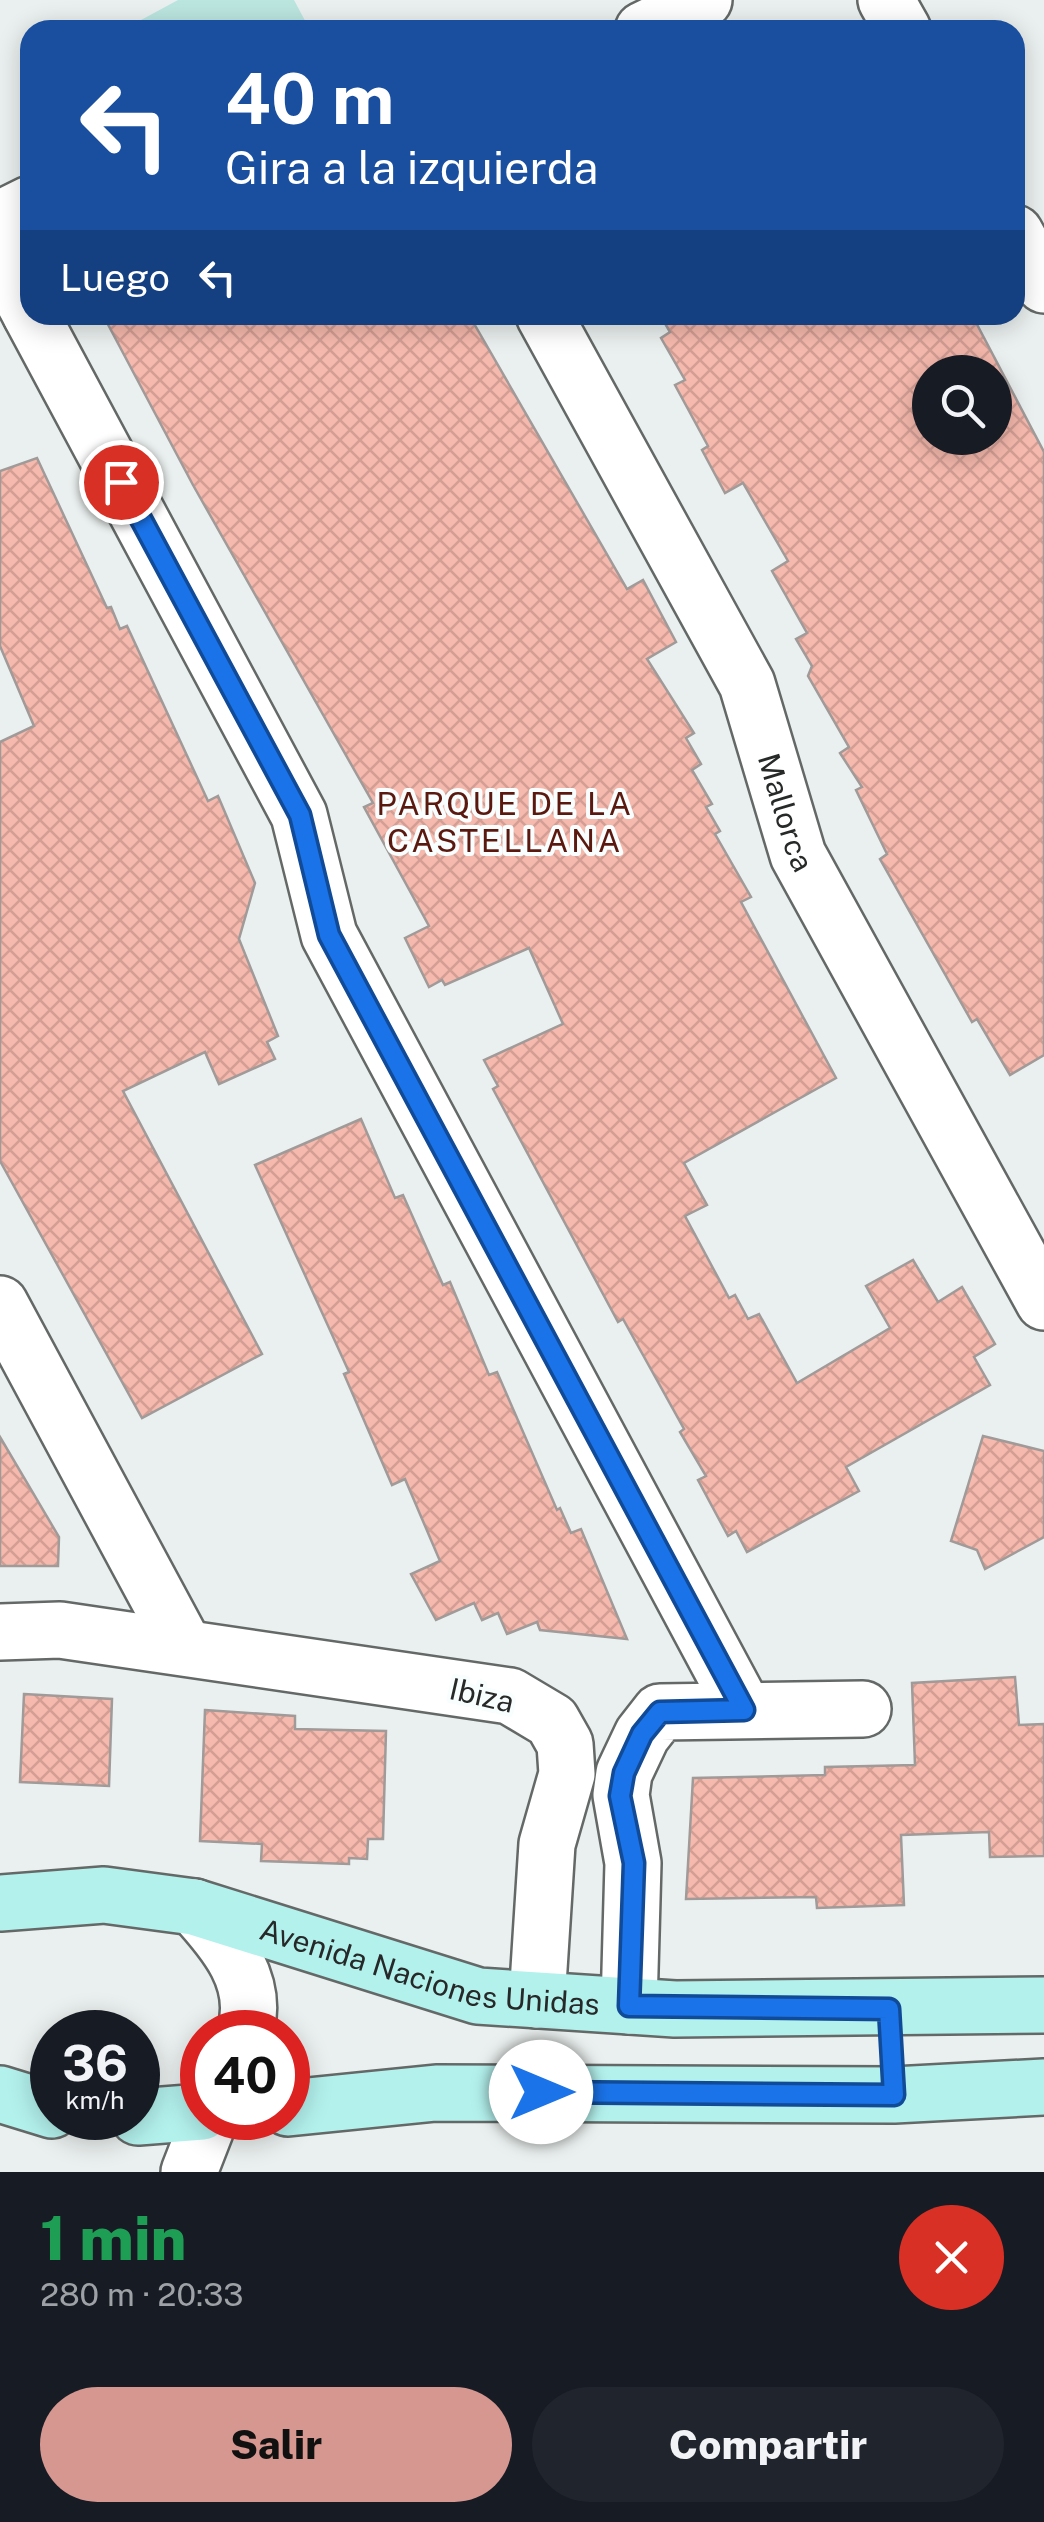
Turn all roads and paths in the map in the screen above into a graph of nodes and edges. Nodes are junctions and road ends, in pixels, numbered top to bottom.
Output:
1 (704, 0) edge
2 (663, 20) edge
3 (1025, 251) edge
4 (0, 257) edge
5 (1044, 285) edge
6 (20, 294) edge
7 (37, 325) edge
8 (549, 325) edge
9 (1044, 1302) edge
10 (0, 1304) edge
11 (0, 1632) edge
12 (184, 1646) junction
13 (864, 1709) dead end
14 (744, 1710) junction
15 (194, 1907) junction
16 (11, 1910) edge
17 (538, 2000) junction
18 (1044, 2005) edge
19 (629, 2006) junction
20 (889, 2009) junction
21 (250, 2010) edge
22 (1044, 2087) edge
23 (0, 2094) edge
24 (894, 2095) junction
25 (30, 2103) edge
26 (310, 2106) edge
27 (201, 2140) edge
28 (188, 2172) edge

1 - 2 street
3 - 5 street
4 - 6 street
7 - 14 street
8 - 9 street, Mallorca
10 - 12 street
11 - 12 street, Ibiza
12 - 17 street, Ibiza
13 - 14 street
14 - 19 street
15 - 16 street, Avenida Naciones Unidas
15 - 17 street, Avenida Naciones Unidas
15 - 21 street
17 - 19 street, Avenida Naciones Unidas
18 - 20 street, Avenida Naciones Unidas
19 - 20 street, Avenida Naciones Unidas
20 - 24 street
22 - 24 street
23 - 25 street
24 - 26 street
27 - 28 street

